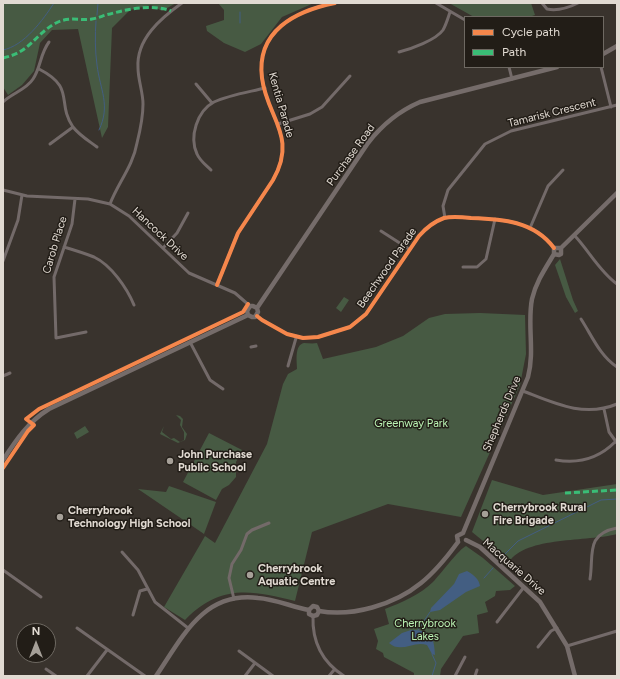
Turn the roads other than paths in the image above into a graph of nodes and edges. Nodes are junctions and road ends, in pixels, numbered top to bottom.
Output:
1 (182, 3) edge
2 (335, 3) edge
3 (436, 3) edge
4 (542, 3) edge
5 (578, 3) edge
6 (450, 12) junction
7 (464, 19) edge
8 (49, 42) dead end
9 (617, 46) edge
10 (399, 52) dead end
11 (604, 53) edge
12 (509, 68) edge
13 (553, 68) edge
14 (601, 68) edge
15 (38, 69) junction
16 (350, 76) dead end
17 (512, 78) junction
18 (196, 84) dead end
19 (265, 88) junction
20 (3, 102) edge
21 (212, 103) junction
22 (617, 105) edge
23 (611, 107) junction
24 (278, 124) junction
25 (73, 127) junction
26 (50, 144) dead end
27 (97, 146) dead end
28 (211, 170) dead end
29 (563, 170) dead end
30 (3, 190) edge
31 (617, 193) edge
32 (22, 195) junction
33 (75, 199) junction
34 (110, 204) junction
35 (188, 213) dead end
36 (445, 218) junction
37 (495, 219) junction
38 (530, 228) junction
39 (381, 231) dead end
40 (575, 236) junction
41 (64, 247) junction
42 (163, 248) junction
43 (554, 248) junction
44 (561, 248) junction
45 (409, 250) junction
46 (4, 253) edge
47 (554, 254) junction
48 (3, 261) edge
49 (463, 268) dead end
50 (616, 282) edge
51 (216, 285) junction
52 (134, 305) dead end
53 (250, 306) junction
54 (257, 308) junction
55 (248, 315) junction
56 (257, 316) junction
57 (581, 319) dead end
58 (86, 332) dead end
59 (296, 338) junction
60 (190, 342) junction
61 (256, 346) dead end
62 (251, 347) dead end
63 (288, 366) dead end
64 (617, 367) edge
65 (10, 373) dead end
66 (3, 376) edge
67 (223, 388) dead end
68 (523, 391) junction
69 (617, 404) edge
70 (604, 409) junction
71 (616, 443) edge
72 (3, 460) edge
73 (556, 460) dead end
74 (269, 523) dead end
75 (617, 528) edge
76 (463, 533) junction
77 (466, 540) junction
78 (458, 542) junction
79 (122, 552) dead end
80 (3, 570) edge
81 (590, 579) dead end
82 (524, 587) junction
83 (147, 589) junction
84 (41, 597) dead end
85 (234, 598) junction
86 (308, 610) junction
87 (319, 611) junction
88 (133, 615) dead end
89 (313, 616) junction
90 (497, 622) dead end
91 (77, 628) dead end
92 (188, 628) junction
93 (557, 628) junction
94 (616, 631) edge
95 (617, 636) edge
96 (567, 646) junction
97 (538, 647) dead end
98 (107, 650) junction
99 (239, 651) dead end
100 (465, 657) dead end
101 (255, 663) junction
102 (46, 669) dead end
103 (334, 670) junction
104 (477, 670) dead end
105 (56, 676) edge
106 (87, 676) edge
107 (145, 676) edge
108 (156, 676) edge
109 (246, 676) edge
110 (273, 676) edge
111 (329, 676) edge
112 (344, 676) edge
113 (456, 676) edge
114 (475, 676) edge
115 (575, 676) edge

1 - 34 street
2 - 19 street, Kentia Parade
3 - 6 street
4 - 5 street
6 - 7 street
6 - 10 street
8 - 15 street
9 - 11 main road
12 - 17 street
13 - 17 main road, Purchase Road
14 - 23 street
15 - 20 street
15 - 25 street
16 - 24 street
17 - 54 main road, Purchase Road
18 - 21 street
19 - 21 street
19 - 24 street, Kentia Parade
21 - 28 street
22 - 23 street, Tamarisk Crescent
23 - 36 street, Tamarisk Crescent
24 - 51 street, Kentia Parade
25 - 26 street
25 - 27 street
29 - 38 street
30 - 32 street, Hancock Drive
31 - 40 main road
32 - 33 street, Hancock Drive
32 - 46 street
33 - 34 street, Hancock Drive
33 - 41 street, Carob Place
34 - 42 street, Hancock Drive
35 - 42 street
36 - 37 street, Beechwood Parade
36 - 45 street, Beechwood Parade
37 - 38 street, Beechwood Parade
37 - 49 street
38 - 43 street, Beechwood Parade
39 - 45 street
40 - 44 main road
40 - 50 street
41 - 52 street
41 - 58 street, Carob Place
42 - 51 street, Hancock Drive
43 - 44 main road
43 - 47 main road
44 - 47 main road
45 - 59 street, Beechwood Parade
46 - 48 street
47 - 68 main road, Shepherds Drive
51 - 53 street, Hancock Drive
53 - 54 main road
53 - 55 main road
54 - 56 main road
55 - 56 main road
55 - 60 main road
56 - 59 street
57 - 64 street
59 - 63 street
60 - 67 street
60 - 72 main road
61 - 62 street
65 - 66 street
68 - 70 street
68 - 76 main road, Shepherds Drive
69 - 70 street
70 - 71 street
71 - 73 street
74 - 85 street
75 - 81 street
76 - 77 main road
76 - 78 main road
77 - 78 main road
77 - 82 main road, Macquarie Drive
78 - 87 main road
79 - 83 street
80 - 84 street
82 - 90 street
82 - 93 main road, Macquarie Drive
83 - 88 street
83 - 92 street
85 - 86 main road
85 - 92 main road
86 - 87 main road
86 - 89 main road
87 - 89 main road
89 - 103 street
91 - 98 street
92 - 108 main road
93 - 96 main road, Macquarie Drive
93 - 97 street
94 - 95 street
94 - 96 street
96 - 115 main road, Macquarie Drive
98 - 106 street
98 - 107 street
99 - 101 street
100 - 113 street
101 - 109 street
101 - 110 street
102 - 105 street
103 - 111 street
103 - 112 street
104 - 114 street

